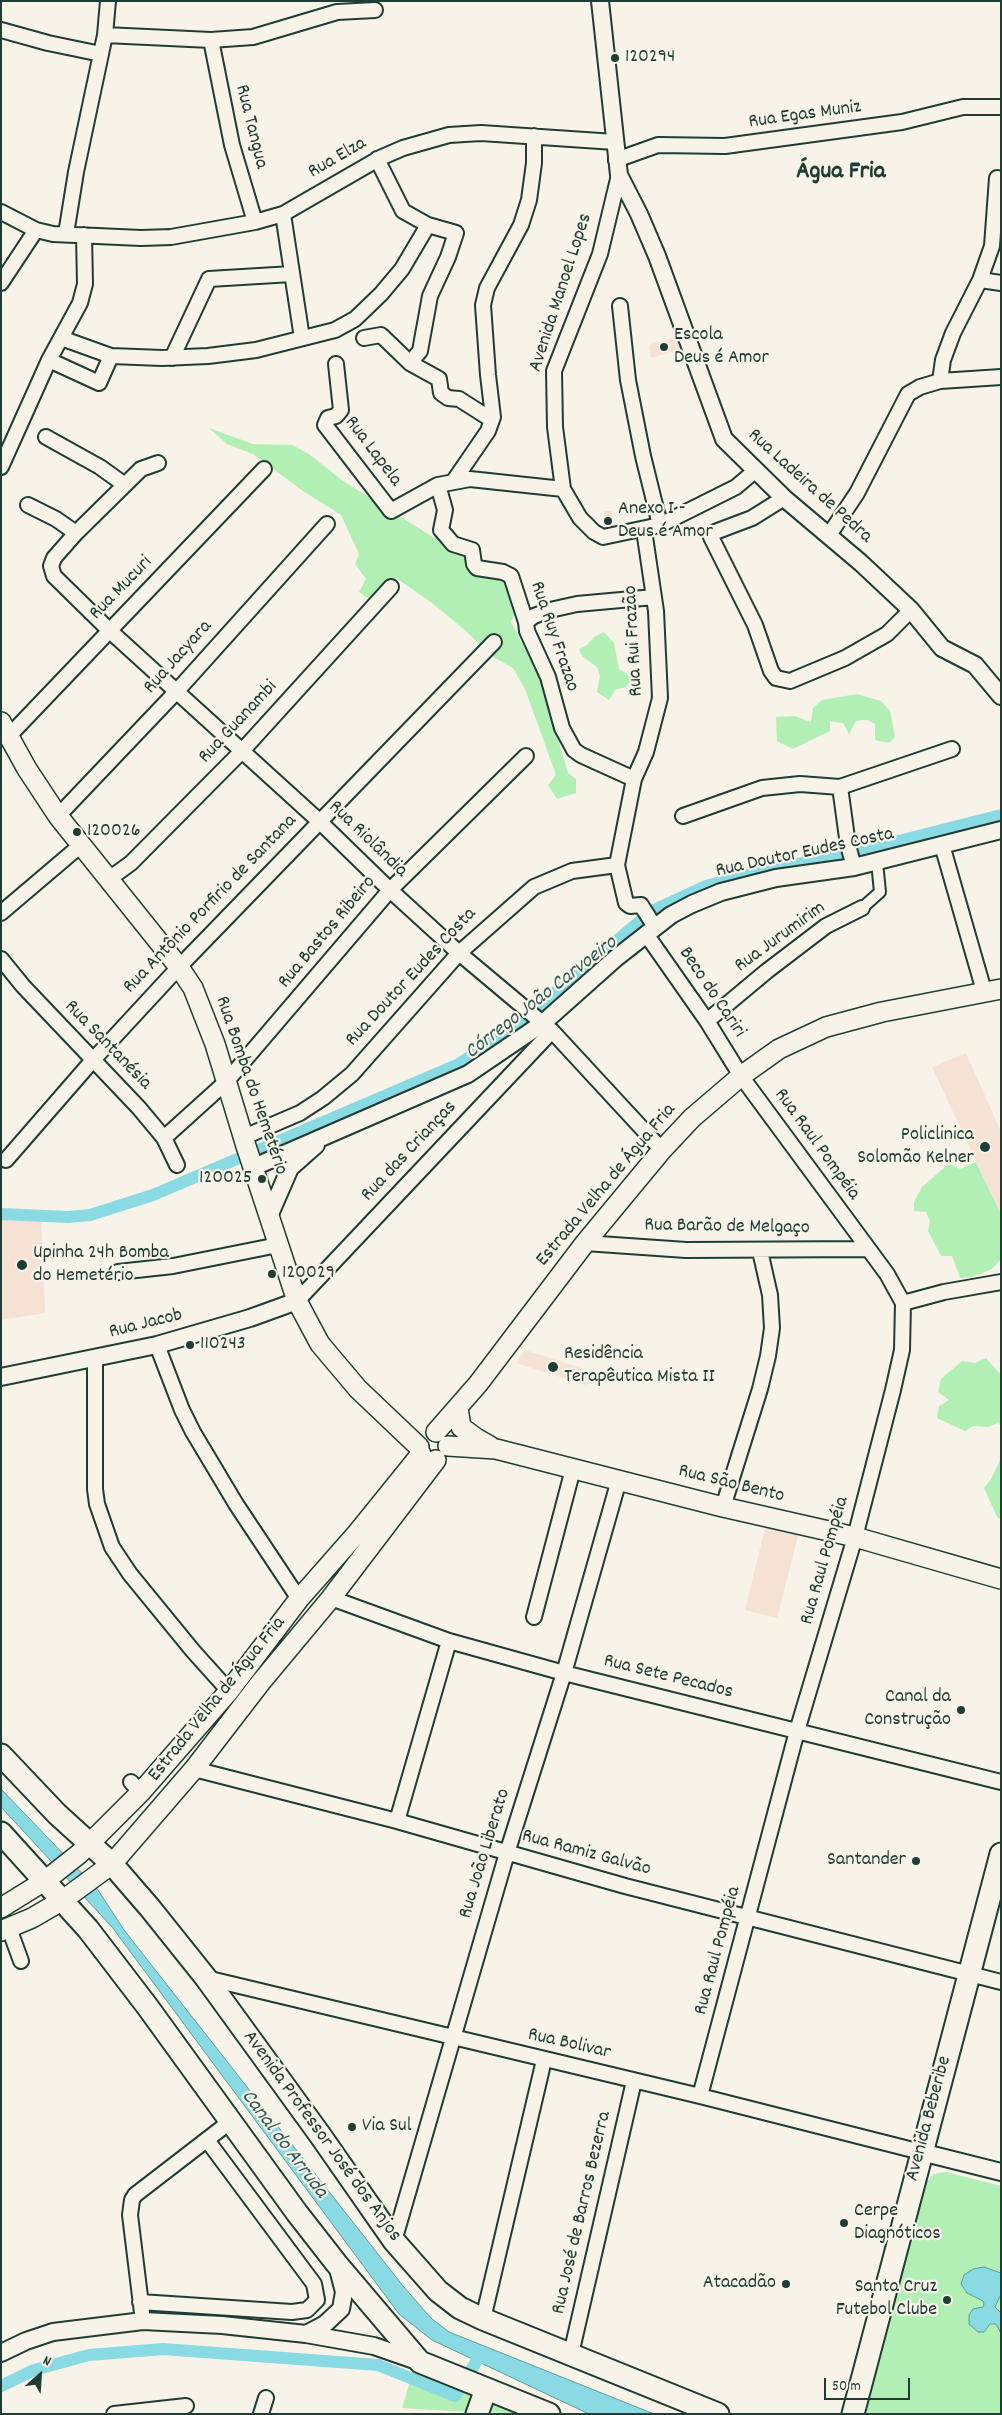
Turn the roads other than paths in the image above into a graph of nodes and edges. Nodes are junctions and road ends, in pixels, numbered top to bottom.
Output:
1 (108, 1) edge
2 (600, 1) edge
3 (375, 10) dead end
4 (1, 30) edge
5 (105, 35) junction
6 (211, 40) junction
7 (101, 54) junction
8 (1001, 107) edge
9 (534, 136) junction
10 (615, 142) junction
11 (377, 159) junction
12 (617, 168) junction
13 (997, 178) dead end
14 (1, 212) edge
15 (283, 214) junction
16 (256, 222) junction
17 (428, 225) junction
18 (36, 230) junction
19 (66, 234) junction
20 (84, 235) junction
21 (292, 274) junction
22 (980, 280) junction
23 (1, 283) edge
24 (1001, 283) edge
25 (620, 306) dead end
26 (61, 338) junction
27 (302, 338) junction
28 (364, 338) dead end
29 (111, 356) junction
30 (172, 358) junction
31 (49, 360) junction
32 (336, 364) dead end
33 (410, 364) junction
34 (1001, 377) edge
35 (940, 381) junction
36 (492, 420) junction
37 (46, 437) dead end
38 (158, 463) dead end
39 (1, 467) edge
40 (264, 469) dead end
41 (756, 470) junction
42 (453, 482) junction
43 (125, 485) junction
44 (438, 485) junction
45 (563, 489) junction
46 (784, 498) junction
47 (28, 505) dead end
48 (327, 524) dead end
49 (660, 525) junction
50 (644, 530) junction
51 (76, 533) junction
52 (829, 535) junction
53 (391, 587) dead end
54 (654, 597) junction
55 (911, 610) junction
56 (526, 622) junction
57 (110, 631) junction
58 (494, 642) dead end
59 (176, 692) junction
60 (1001, 696) edge
61 (5, 729) edge
62 (952, 749) dead end
63 (242, 751) junction
64 (526, 756) dead end
65 (634, 779) junction
66 (840, 787) junction
67 (58, 816) junction
68 (683, 816) dead end
69 (319, 821) junction
70 (1001, 830) edge
71 (82, 845) junction
72 (942, 845) junction
73 (877, 862) junction
74 (854, 863) junction
75 (617, 864) junction
76 (109, 879) junction
77 (390, 890) junction
78 (862, 908) joint
79 (1, 914) edge
80 (648, 922) junction
81 (460, 953) junction
82 (1, 959) edge
83 (179, 967) junction
84 (992, 990) edge
85 (707, 1022) junction
86 (542, 1023) junction
87 (93, 1060) junction
88 (741, 1076) junction
89 (226, 1082) junction
90 (328, 1135) junction
91 (164, 1138) junction
92 (662, 1150) junction
93 (248, 1152) junction
94 (6, 1160) dead end
95 (177, 1166) dead end
96 (270, 1214) junction
97 (585, 1243) junction
98 (278, 1245) junction
99 (868, 1249) junction
100 (760, 1251) junction
101 (118, 1272) dead end
102 (1001, 1282) edge
103 (297, 1300) junction
104 (903, 1304) junction
105 (157, 1345) junction
106 (95, 1358) junction
107 (1, 1377) edge
108 (458, 1408) junction
109 (431, 1445) junction
110 (496, 1449) junction
111 (573, 1469) junction
112 (619, 1480) junction
113 (723, 1507) junction
114 (854, 1537) junction
115 (1001, 1579) edge
116 (331, 1598) junction
117 (299, 1599) junction
118 (534, 1617) dead end
119 (450, 1641) junction
120 (564, 1673) junction
121 (229, 1690) junction
122 (797, 1731) junction
123 (1, 1755) edge
124 (194, 1769) junction
125 (1001, 1782) edge
126 (397, 1820) junction
127 (1, 1832) edge
128 (85, 1849) junction
129 (507, 1853) junction
130 (1001, 1854) edge
131 (105, 1869) junction
132 (52, 1876) junction
133 (70, 1896) junction
134 (1, 1908) edge
135 (749, 1918) junction
136 (5, 1930) edge
137 (21, 1961) dead end
138 (967, 1974) junction
139 (206, 1978) junction
140 (1001, 1982) edge
141 (452, 2037) junction
142 (544, 2060) junction
143 (634, 2081) junction
144 (700, 2096) junction
145 (231, 2121) junction
146 (207, 2140) junction
147 (921, 2152) junction
148 (1001, 2172) edge
149 (394, 2241) junction
150 (336, 2263) junction
151 (140, 2302) junction
152 (483, 2319) junction
153 (143, 2322) junction
154 (306, 2334) junction
155 (1, 2354) edge
156 (571, 2354) junction
157 (420, 2362) junction
158 (484, 2389) junction
159 (266, 2398) dead end
160 (186, 2406) dead end
161 (114, 2414) edge
162 (260, 2414) edge
163 (477, 2414) edge
164 (548, 2414) edge
165 (718, 2414) edge
166 (853, 2414) edge

1 - 5 street
2 - 10 street, Rua Ladeira de Pedra
3 - 6 street
4 - 7 street
5 - 6 street
5 - 7 street
6 - 16 street, Rua Tangua
7 - 19 street
8 - 12 street, Rua Egas Muniz
9 - 10 street, Rua Elza
9 - 11 street, Rua Elza
9 - 36 street
10 - 12 street, Rua Ladeira de Pedra
11 - 15 street, Rua Elza
11 - 17 street
12 - 41 street, Rua Ladeira de Pedra
12 - 45 street, Avenida Manoel Lopes
13 - 22 street
14 - 18 street, Rua Elza
15 - 16 street, Rua Elza
15 - 21 street
16 - 20 street, Rua Elza
17 - 27 street
17 - 33 street
18 - 19 street, Rua Elza
18 - 23 street
19 - 20 street, Rua Elza
20 - 26 street
21 - 27 street
21 - 30 street
22 - 24 street
22 - 35 street
25 - 49 street
26 - 29 street
26 - 31 street
27 - 30 street
28 - 33 street
29 - 30 street
29 - 31 street
31 - 39 street
32 - 44 street, Rua Lapela
33 - 36 street
34 - 35 street
35 - 52 street
36 - 42 street
37 - 43 street
38 - 43 street
40 - 57 street, Rua Mucuri
41 - 46 street, Rua Ladeira de Pedra
41 - 49 street, Avenida Manoel Lopes
42 - 44 street
42 - 45 street
43 - 51 street
44 - 56 street, Rua Ruy Frazao
45 - 50 street, Avenida Manoel Lopes
46 - 52 street, Rua Ladeira de Pedra
46 - 55 street
47 - 51 street
48 - 59 street, Rua Jacyara
49 - 50 street, Avenida Manoel Lopes
50 - 54 street, Rua Rui Frazão
51 - 57 street, Rua Riolândia
52 - 55 street, Rua Ladeira de Pedra
53 - 63 street, Rua Guanambi
54 - 56 street
54 - 65 street, Rua Rui Frazão
55 - 60 street, Rua Ladeira de Pedra
56 - 65 street, Rua Ruy Frazao
57 - 59 street, Rua Riolândia
57 - 61 street, Rua Mucuri
58 - 69 street, Rua Antônio Porfirio de Santana
59 - 63 street, Rua Riolândia
59 - 67 street, Rua Jacyara
61 - 67 main road, Rua Bomba do Hemetério
62 - 66 street
63 - 69 street, Rua Riolândia
63 - 76 street, Rua Guanambi
64 - 77 street, Rua Bastos Ribeiro
65 - 75 street, Rua Rui Frazão
66 - 68 street
66 - 74 street
67 - 71 main road, Rua Bomba do Hemetério
69 - 77 street, Rua Riolândia
69 - 83 street, Rua Antônio Porfirio de Santana
70 - 72 street, Rua Doutor Eudes Costa
71 - 76 main road, Rua Bomba do Hemetério
71 - 79 street
72 - 73 street, Rua Doutor Eudes Costa
72 - 84 street
73 - 74 street, Rua Doutor Eudes Costa
73 - 78 street, Rua Jurumirim
74 - 80 street, Rua Doutor Eudes Costa
75 - 80 street
75 - 81 street, Rua Doutor Eudes Costa
76 - 83 main road, Rua Bomba do Hemetério
77 - 81 street, Rua Riolândia
77 - 89 street, Rua Bastos Ribeiro
78 - 85 street, Rua Jurumirim
80 - 85 street, Beco do Cariri
80 - 86 street, Rua Doutor Eudes Costa
81 - 86 street, Rua Riolândia
81 - 93 street, Rua Doutor Eudes Costa
82 - 87 street, Rua Santanésia
83 - 87 street, Rua Antônio Porfirio de Santana
83 - 89 main road, Rua Bomba do Hemetério
84 - 88 main road, Estrada Velha de Água Fria
85 - 88 street, Beco do Cariri
86 - 90 street, Rua Doutor Eudes Costa
86 - 92 street, Rua Riolândia
86 - 103 street, Rua das Crianças
87 - 91 street, Rua Santanésia
87 - 94 street, Rua Antônio Porfirio de Santana
88 - 92 main road, Estrada Velha de Água Fria
88 - 99 street, Rua Raul Pompéia
89 - 91 street, Rua Bastos Ribeiro
89 - 93 main road, Rua Bomba do Hemetério
90 - 93 street, Rua Doutor Eudes Costa
90 - 96 street
91 - 95 street, Rua Santanésia
92 - 97 main road, Estrada Velha de Água Fria
93 - 96 main road, Rua Bomba do Hemetério
96 - 98 main road, Rua Bomba do Hemetério
97 - 100 street, Rua Barão de Melgaço
97 - 108 main road, Estrada Velha de Água Fria
98 - 101 street
98 - 103 main road, Rua Bomba do Hemetério
99 - 100 street, Rua Barão de Melgaço
99 - 104 street, Rua Raul Pompéia
100 - 113 street
102 - 104 street
103 - 105 street, Rua Jacob
103 - 109 main road, Rua Bomba do Hemetério
104 - 114 street, Rua Raul Pompéia
105 - 106 street, Rua Jacob
105 - 117 street
106 - 107 street, Rua Jacob
106 - 121 street
108 - 109 main road, Estrada Velha de Água Fria
108 - 110 main road
109 - 110 main road, Rua São Bento
109 - 116 main road, Estrada Velha de Água Fria
109 - 117 main road, Estrada Velha de Água Fria
110 - 111 main road, Rua São Bento
111 - 112 main road, Rua São Bento
111 - 118 street
112 - 113 main road, Rua São Bento
112 - 120 street, Rua João Liberato
113 - 114 main road, Rua São Bento
114 - 115 main road, Rua São Bento
114 - 122 street, Rua Raul Pompéia
116 - 119 street, Rua Sete Pecados
116 - 124 main road, Estrada Velha de Água Fria
117 - 121 main road, Estrada Velha de Água Fria
119 - 120 street, Rua Sete Pecados
119 - 126 street
120 - 122 street, Rua Sete Pecados
120 - 129 street, Rua João Liberato
121 - 128 main road, Estrada Velha de Água Fria
122 - 125 street, Rua Sete Pecados
122 - 135 street, Rua Raul Pompéia
123 - 128 main road, Avenida Professor José dos Anjos
124 - 126 street, Rua Ramiz Galvão
124 - 131 main road, Estrada Velha de Água Fria
126 - 129 street, Rua Ramiz Galvão
127 - 132 main road
128 - 131 main road, Avenida Professor José dos Anjos
128 - 132 main road, Estrada Velha de Água Fria
129 - 135 street, Rua Ramiz Galvão
129 - 141 street, Rua João Liberato
130 - 138 main road, Avenida Beberibe
131 - 133 main road, Estrada Velha de Água Fria
131 - 139 main road, Avenida Professor José dos Anjos
132 - 133 main road
132 - 134 main road, Estrada Velha de Água Fria
133 - 136 main road, Estrada Velha de Água Fria
133 - 145 main road
135 - 138 street, Rua Ramiz Galvão
135 - 144 street, Rua Raul Pompéia
136 - 137 street
138 - 140 street, Rua Ramiz Galvão
138 - 147 main road, Avenida Beberibe
139 - 141 street, Rua Bolivar
139 - 149 main road, Avenida Professor José dos Anjos
141 - 142 street, Rua Bolivar
141 - 149 street, Rua João Liberato
142 - 143 street, Rua Bolivar
142 - 152 street
143 - 144 street, Rua Bolivar
143 - 156 street, Rua José de Barros Bezerra
144 - 147 street, Rua Bolivar
145 - 146 street
145 - 150 main road
146 - 151 street
146 - 151 street
147 - 148 street
147 - 166 main road, Avenida Beberibe
149 - 152 main road, Avenida Professor José dos Anjos
150 - 154 street
150 - 157 main road
151 - 153 street
152 - 156 main road, Avenida Professor José dos Anjos
153 - 154 street
153 - 155 street
154 - 157 street
156 - 165 main road, Avenida Professor José dos Anjos
157 - 158 main road
158 - 163 main road
158 - 164 main road
159 - 162 street
160 - 161 street

